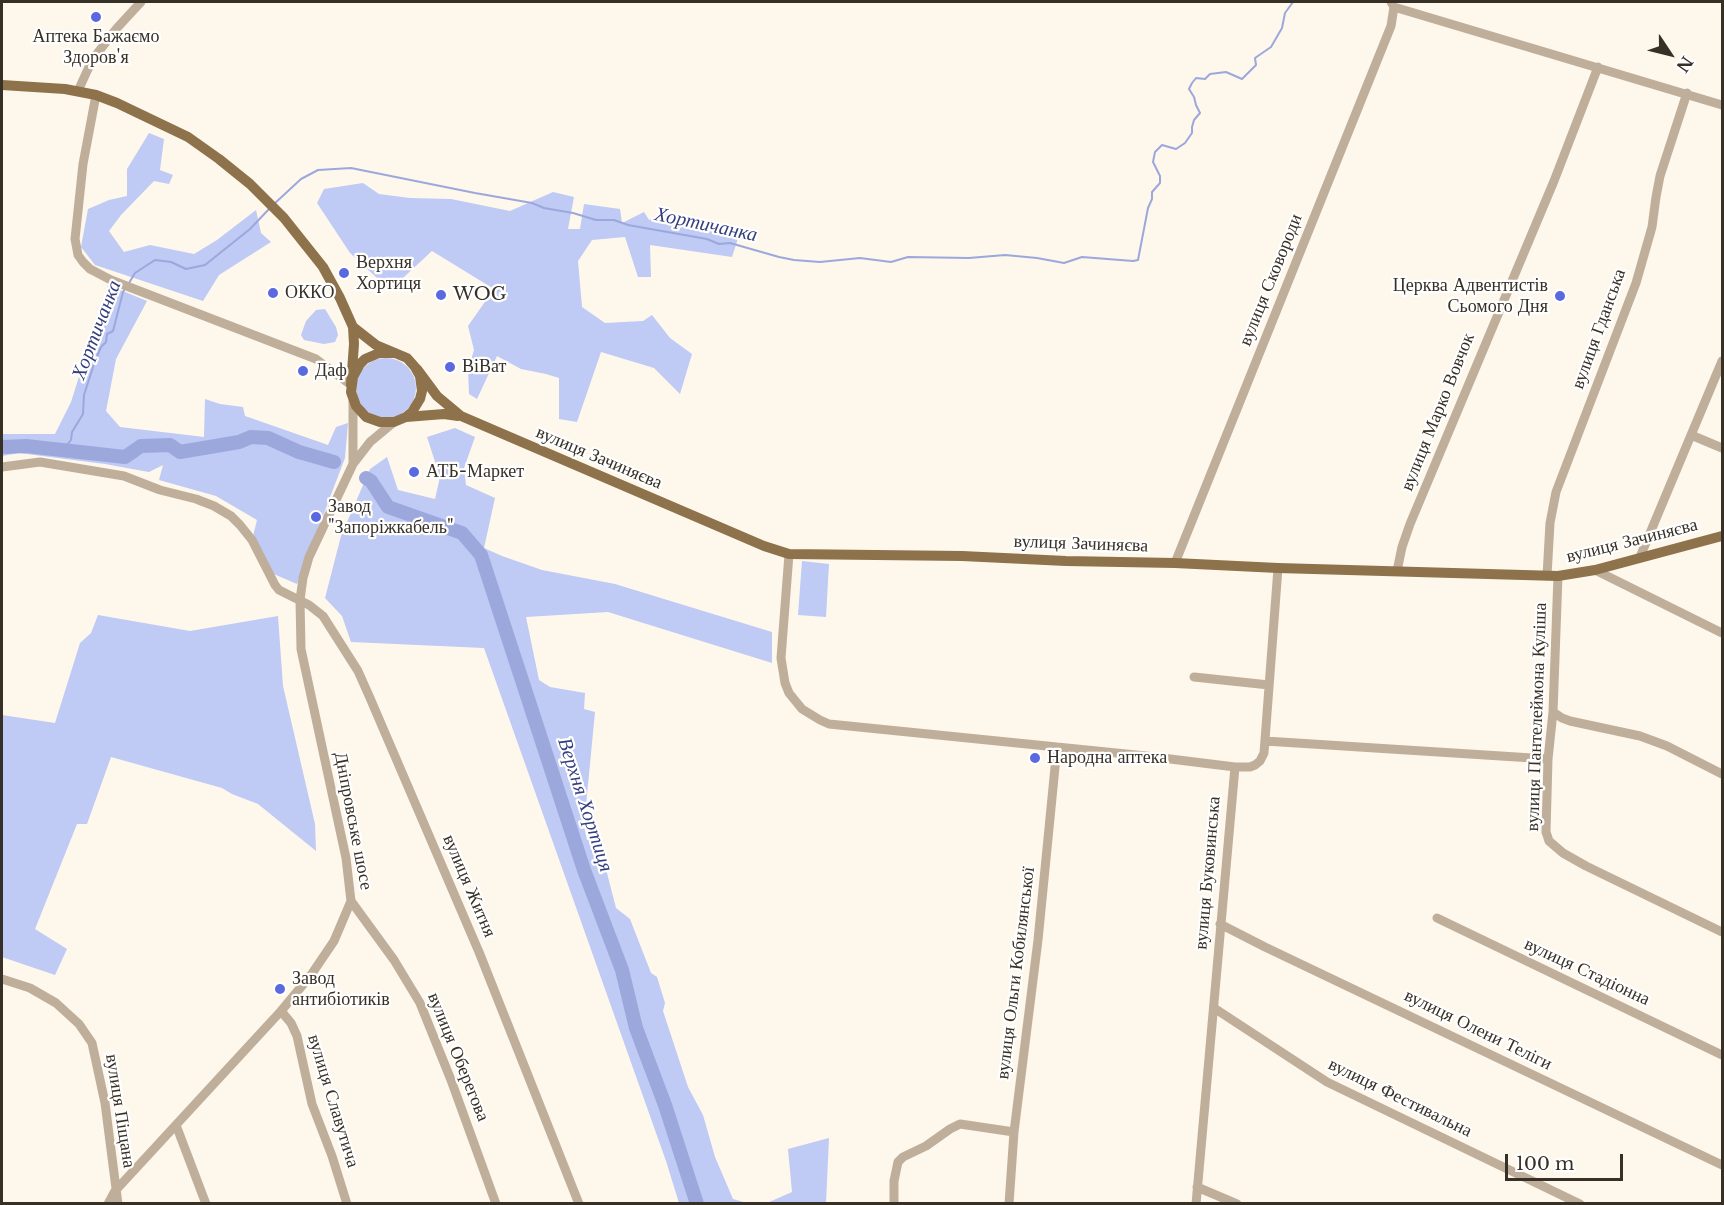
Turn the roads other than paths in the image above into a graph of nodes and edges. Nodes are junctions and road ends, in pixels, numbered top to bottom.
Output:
1 (141, 2) edge
2 (1392, 4) edge
3 (1598, 67) junction
4 (2, 85) edge
5 (78, 91) junction
6 (1687, 93) junction
7 (96, 95) junction
8 (1722, 105) edge
9 (353, 327) junction
10 (393, 353) junction
11 (1722, 361) edge
12 (417, 369) junction
13 (351, 385) junction
14 (353, 399) junction
15 (462, 416) junction
16 (406, 417) junction
17 (394, 422) junction
18 (1691, 435) junction
19 (1722, 448) edge
20 (352, 464) junction
21 (2, 466) edge
22 (1722, 536) edge
23 (789, 554) junction
24 (1640, 557) junction
25 (1175, 563) junction
26 (1278, 568) junction
27 (1595, 570) junction
28 (1397, 571) junction
29 (1553, 576) junction
30 (300, 600) junction
31 (1722, 633) edge
32 (1194, 677) dead end
33 (1269, 685) junction
34 (1553, 712) junction
35 (1265, 741) junction
36 (1058, 747) junction
37 (1548, 759) junction
38 (1235, 767) junction
39 (1722, 774) edge
40 (351, 901) junction
41 (1437, 918) dead end
42 (1220, 924) junction
43 (1722, 932) edge
44 (2, 980) edge
45 (1214, 1008) junction
46 (281, 1011) junction
47 (1722, 1055) edge
48 (176, 1125) junction
49 (1014, 1132) junction
50 (1722, 1165) edge
51 (1197, 1187) junction
52 (115, 1191) junction
53 (108, 1203) edge
54 (118, 1203) edge
55 (206, 1203) edge
56 (346, 1203) edge
57 (496, 1203) edge
58 (579, 1203) edge
59 (894, 1203) edge
60 (1009, 1203) edge
61 (1196, 1203) edge
62 (1236, 1203) edge
63 (1580, 1203) edge

1 - 5 street
2 - 3 street
2 - 25 street, вулиця Сковороди
3 - 6 street
3 - 28 street, вулиця Марко Вовчок
4 - 5 main road
5 - 7 main road
6 - 8 street
6 - 29 street, вулиця Гданська
7 - 9 main road
7 - 13 street
9 - 10 main road
9 - 13 main road
10 - 12 main road
10 - 13 main road
11 - 18 street
12 - 15 main road
12 - 16 main road
13 - 14 main road
14 - 17 main road
14 - 20 street
15 - 16 main road
15 - 23 main road, вулиця Зачиняєва
16 - 17 main road
17 - 20 street, Дніпровське шосе
18 - 19 street
18 - 24 street
20 - 30 street, Дніпровське шосе
21 - 30 street, вулиця Житня
22 - 24 main road, вулиця Зачиняєва
23 - 25 main road, вулиця Зачиняєва
23 - 36 street
24 - 27 main road, вулиця Зачиняєва
25 - 26 main road, вулиця Зачиняєва
26 - 28 main road, вулиця Зачиняєва
26 - 33 street
27 - 29 main road, вулиця Зачиняєва
27 - 31 street
28 - 29 main road, вулиця Зачиняєва
29 - 34 street, вулиця Пантелеймона Куліша
30 - 40 street, Дніпровське шосе
30 - 58 street, вулиця Житня
32 - 33 street
33 - 35 street
34 - 37 street, вулиця Пантелеймона Куліша
34 - 39 street
35 - 37 street
35 - 38 street
36 - 38 street
36 - 49 street, вулиця Ольги Кобилянської
37 - 43 street, вулиця Пантелеймона Куліша
38 - 42 street, вулиця Буковинська
40 - 46 street, Дніпровське шосе
40 - 57 street, вулиця Оберегова
41 - 47 street, вулиця Стадіонна
42 - 45 street, вулиця Буковинська
42 - 50 street, вулиця Олени Теліги
44 - 52 street, вулиця Піщана
45 - 51 street, вулиця Буковинська
45 - 63 street, вулиця Фестивальна
46 - 48 street, Дніпровське шосе
46 - 56 street, вулиця Славутича
48 - 52 street, Дніпровське шосе
48 - 55 street
49 - 59 street
49 - 60 street, вулиця Ольги Кобилянської
51 - 61 street, вулиця Буковинська
51 - 62 street
52 - 53 street, Дніпровське шосе
52 - 54 street, вулиця Піщана

